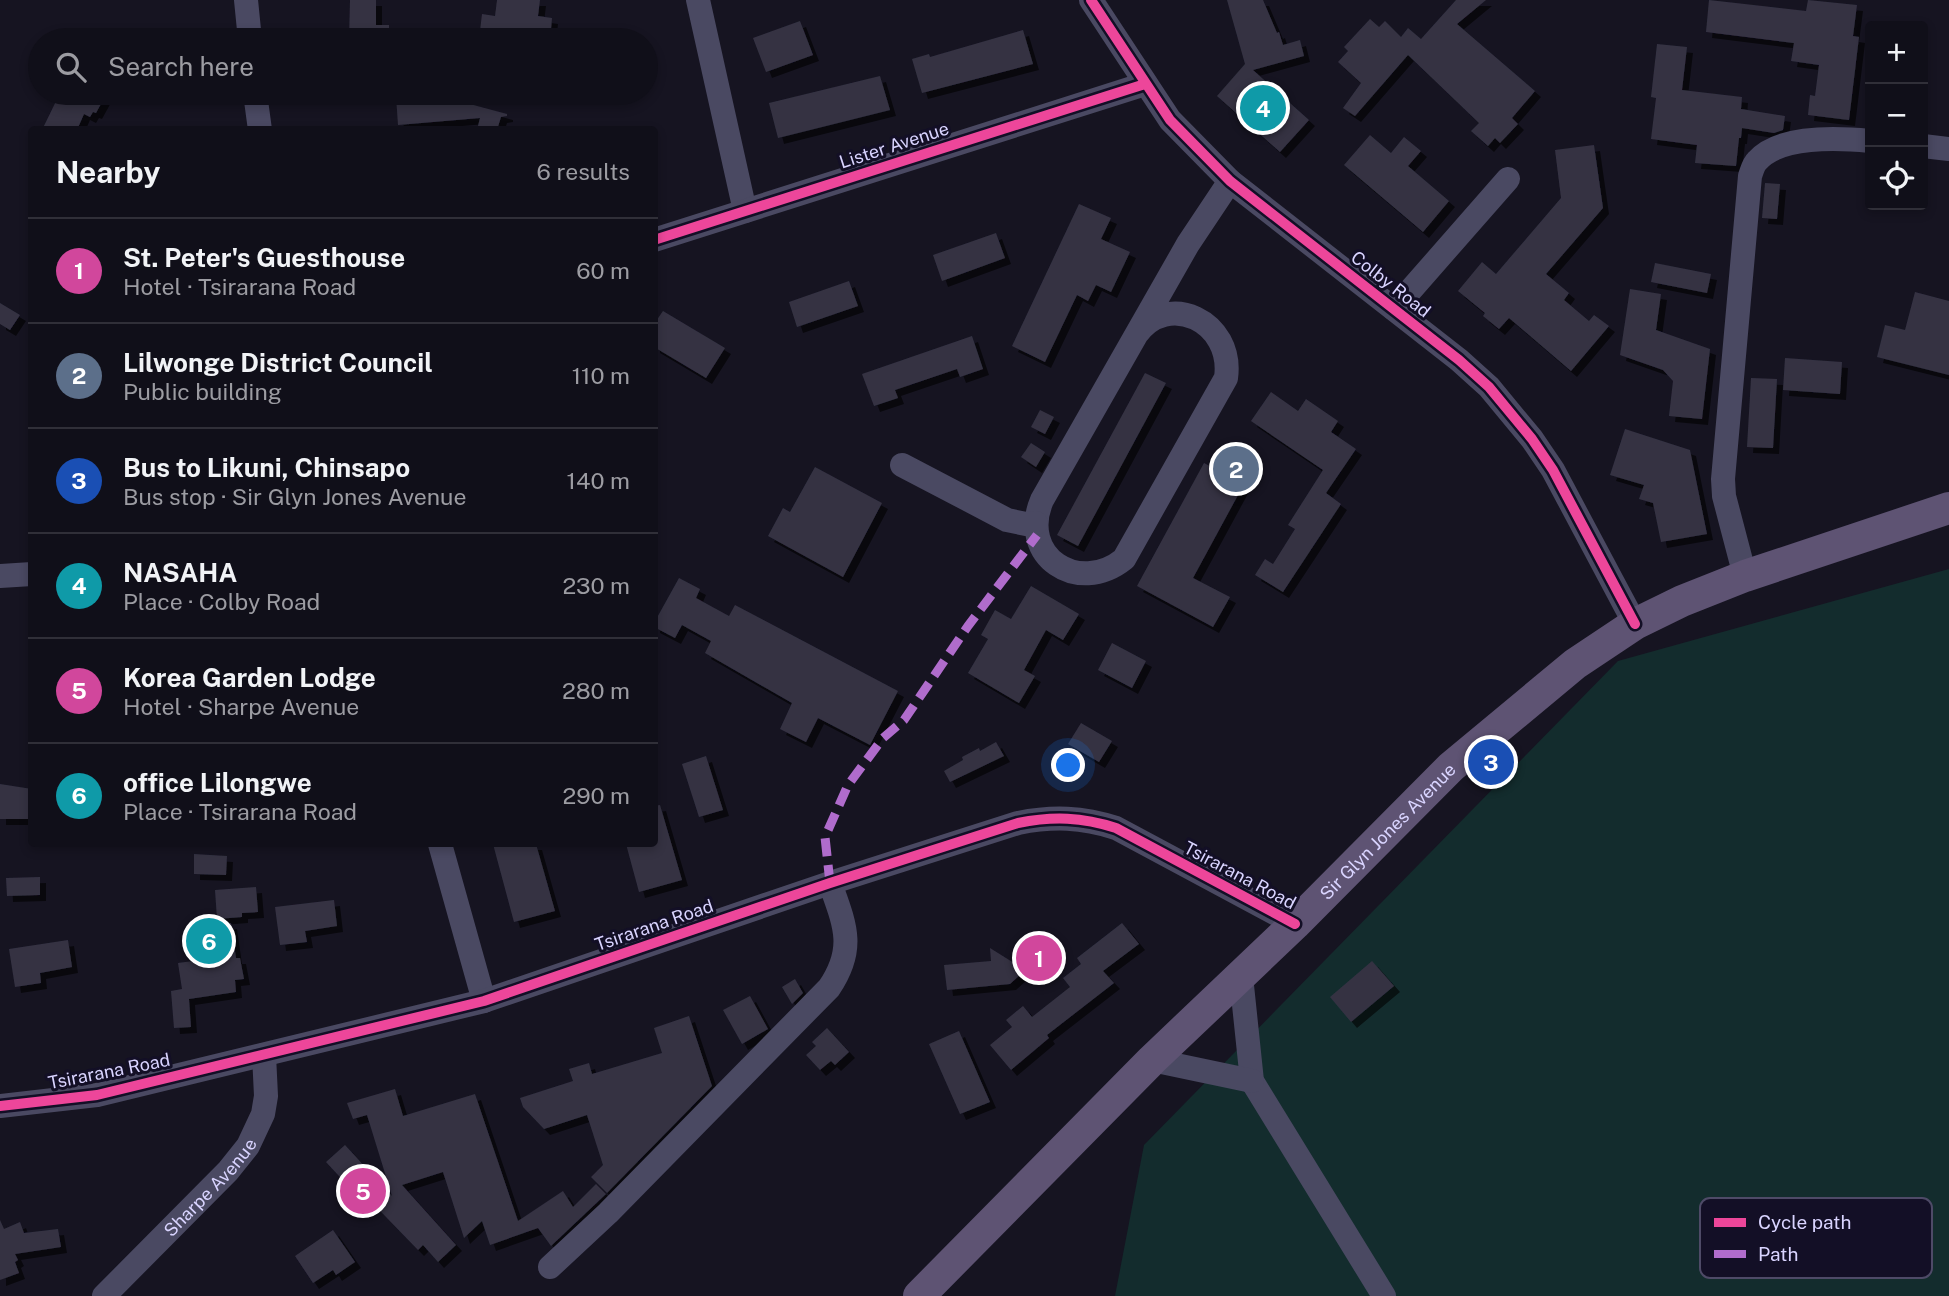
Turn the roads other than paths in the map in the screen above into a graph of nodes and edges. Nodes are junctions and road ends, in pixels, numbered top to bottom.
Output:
1 (246, 0) edge
2 (698, 0) edge
3 (1091, 0) edge
4 (249, 28) edge
5 (1145, 84) junction
6 (257, 105) edge
7 (260, 126) edge
8 (1865, 141) edge
9 (1928, 147) edge
10 (1949, 149) edge
11 (1508, 179) dead end
12 (1230, 181) junction
13 (745, 211) junction
14 (658, 239) edge
15 (1395, 309) junction
16 (1136, 335) junction
17 (902, 465) dead end
18 (1949, 508) edge
19 (1036, 523) junction
20 (28, 574) edge
21 (0, 576) edge
22 (1745, 576) junction
23 (1635, 624) junction
24 (441, 847) edge
25 (830, 883) junction
26 (1295, 924) junction
27 (1241, 976) junction
28 (484, 1001) junction
29 (264, 1055) junction
30 (1152, 1059) junction
31 (1252, 1081) junction
32 (0, 1106) edge
33 (550, 1266) dead end
34 (104, 1296) edge
35 (919, 1296) edge
36 (1384, 1296) edge

1 - 4 street
2 - 13 street
3 - 5 street, Colby Road
5 - 12 street, Colby Road
5 - 13 street, Lister Avenue
6 - 7 street
8 - 22 street
9 - 10 street
11 - 15 street
12 - 15 street, Colby Road
12 - 16 street
13 - 14 street, Lister Avenue
15 - 23 street, Colby Road
16 - 19 street
16 - 19 street
17 - 19 street
18 - 22 main road, Sir Glyn Jones Avenue
20 - 21 street
22 - 23 main road, Sir Glyn Jones Avenue
23 - 26 main road, Sir Glyn Jones Avenue
24 - 28 street
25 - 26 street, Tsirarana Road
25 - 28 street, Tsirarana Road
25 - 33 street
26 - 27 main road, Sir Glyn Jones Avenue
27 - 30 main road, Sir Glyn Jones Avenue
27 - 31 street
28 - 29 street, Tsirarana Road
29 - 32 street, Tsirarana Road
29 - 34 street, Sharpe Avenue
30 - 31 street
30 - 35 main road, Sir Glyn Jones Avenue
31 - 36 street

